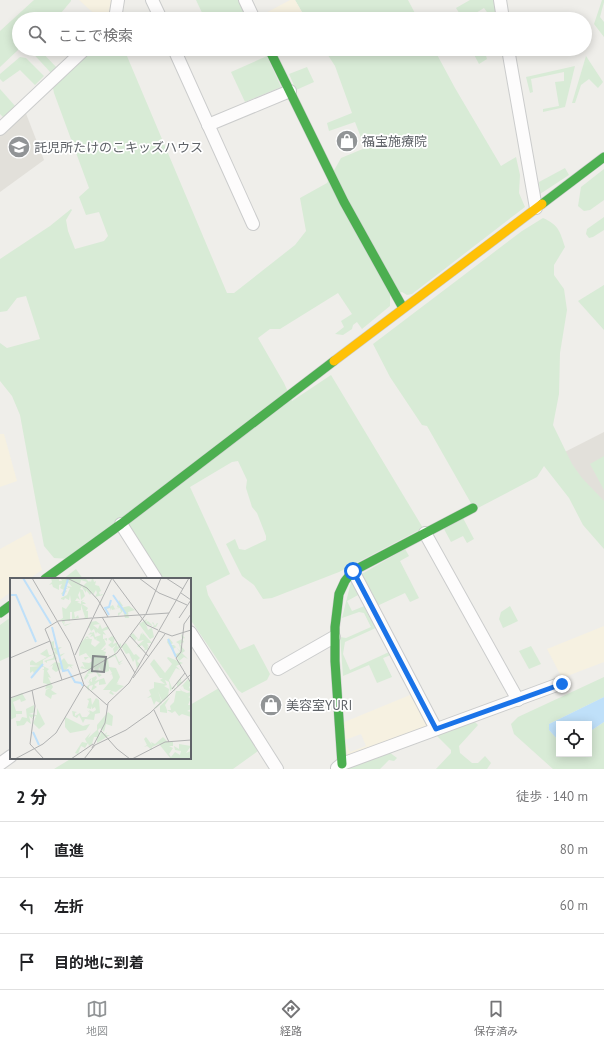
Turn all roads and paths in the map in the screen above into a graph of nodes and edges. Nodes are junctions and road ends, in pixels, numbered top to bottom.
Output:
1 (118, 0) edge
2 (152, 0) edge
3 (245, 0) edge
4 (500, 0) edge
5 (116, 12) edge
6 (158, 12) edge
7 (251, 12) edge
8 (502, 12) edge
9 (78, 56) edge
10 (177, 56) edge
11 (272, 56) edge
12 (509, 56) edge
13 (290, 91) junction
14 (208, 125) junction
15 (0, 129) edge
16 (604, 157) edge
17 (536, 208) junction
18 (252, 224) dead end
19 (403, 308) junction
20 (473, 508) dead end
21 (121, 524) junction
22 (425, 533) junction
23 (353, 571) junction
24 (46, 578) edge
25 (155, 578) edge
26 (10, 606) edge
27 (0, 613) edge
28 (191, 634) edge
29 (334, 637) junction
30 (278, 669) dead end
31 (562, 684) dead end
32 (518, 700) junction
33 (436, 729) junction
34 (10, 757) edge
35 (0, 764) edge
36 (339, 766) edge
37 (277, 769) edge

1 - 5 street
2 - 6 street
3 - 7 street
4 - 8 street
9 - 15 street
10 - 14 street
11 - 13 street
12 - 17 street
13 - 14 street
13 - 19 street
14 - 18 street
16 - 17 street
17 - 19 street
19 - 21 street
20 - 22 street
21 - 24 street
21 - 25 street
22 - 23 street
22 - 32 street
23 - 29 street
23 - 33 street
26 - 27 street
28 - 37 street
29 - 30 street
29 - 36 street
31 - 32 street
32 - 33 street
33 - 36 street
34 - 35 street

